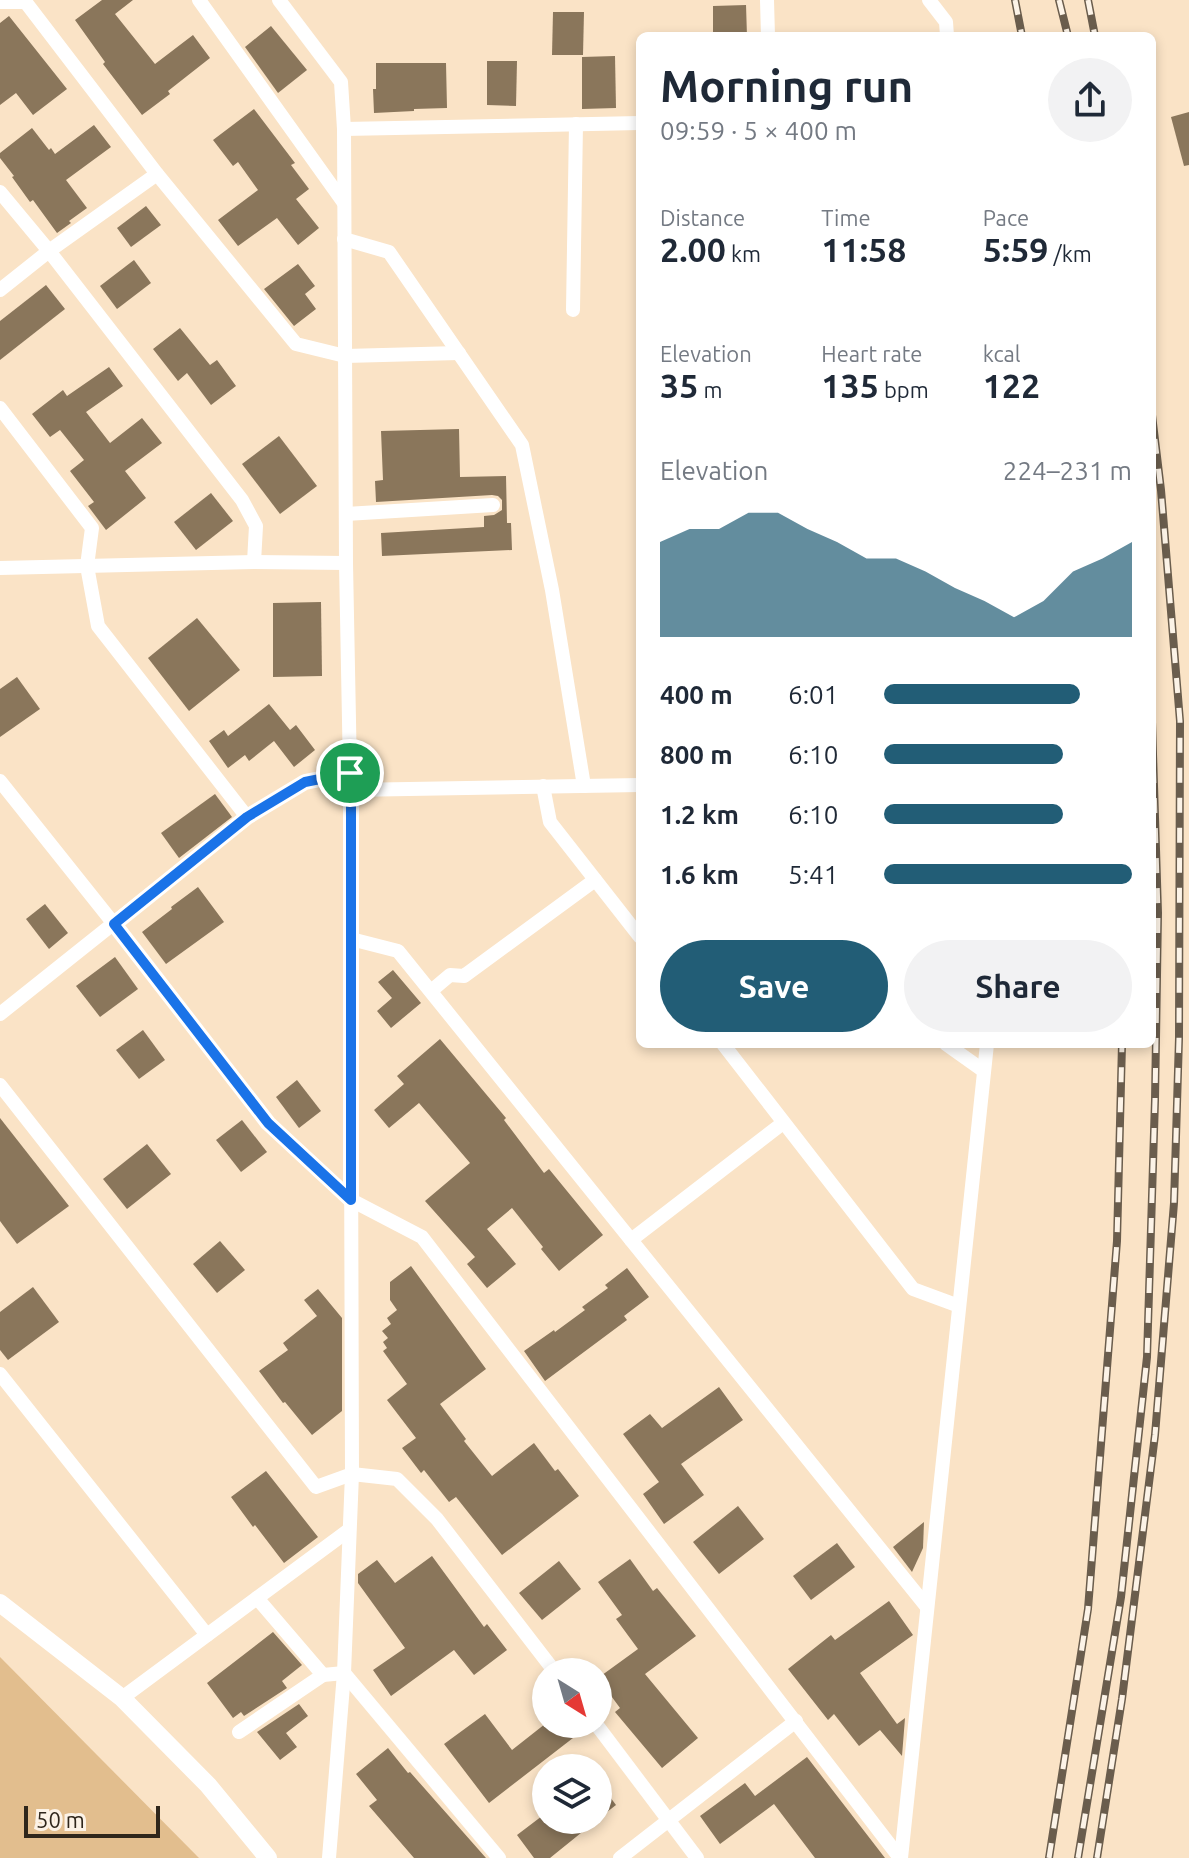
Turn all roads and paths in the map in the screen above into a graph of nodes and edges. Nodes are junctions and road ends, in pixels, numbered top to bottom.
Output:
1 (199, 0) edge
2 (279, 0) edge
3 (767, 0) edge
4 (929, 0) edge
5 (25, 1) edge
6 (0, 2) edge
7 (768, 32) edge
8 (947, 32) edge
9 (636, 123) edge
10 (576, 124) junction
11 (344, 129) junction
12 (157, 174) junction
13 (0, 192) edge
14 (344, 203) junction
15 (344, 239) junction
16 (49, 251) junction
17 (0, 290) edge
18 (573, 310) dead end
19 (459, 353) junction
20 (345, 356) junction
21 (0, 408) edge
22 (493, 505) dead end
23 (346, 514) junction
24 (254, 562) junction
25 (346, 563) junction
26 (87, 566) junction
27 (0, 568) edge
28 (350, 773) junction
29 (0, 781) edge
30 (636, 785) edge
31 (543, 786) junction
32 (584, 786) junction
33 (351, 790) junction
34 (247, 817) junction
35 (595, 880) junction
36 (114, 924) junction
37 (636, 932) edge
38 (351, 939) junction
39 (431, 991) junction
40 (0, 1014) edge
41 (726, 1048) edge
42 (952, 1048) edge
43 (987, 1048) edge
44 (984, 1071) junction
45 (0, 1085) edge
46 (783, 1123) junction
47 (351, 1200) junction
48 (631, 1240) junction
49 (959, 1306) junction
50 (0, 1374) edge
51 (352, 1474) junction
52 (349, 1530) junction
53 (257, 1598) junction
54 (0, 1603) edge
55 (927, 1607) junction
56 (207, 1635) junction
57 (544, 1658) edge
58 (344, 1673) junction
59 (323, 1675) junction
60 (122, 1698) junction
61 (796, 1721) junction
62 (239, 1732) dead end
63 (607, 1738) edge
64 (669, 1820) junction
65 (268, 1858) edge
66 (329, 1858) edge
67 (499, 1858) edge
68 (620, 1858) edge
69 (697, 1858) edge
70 (900, 1858) edge

1 - 14 street
2 - 11 street
3 - 7 street
4 - 8 street
5 - 6 street
5 - 12 street
9 - 10 street
10 - 11 street
10 - 18 street
11 - 14 street
12 - 16 street
12 - 20 street
13 - 16 street
14 - 15 street
15 - 19 street
15 - 20 street
16 - 17 street
16 - 24 street
19 - 20 street
19 - 32 street
20 - 23 street
21 - 26 street
22 - 23 street
23 - 25 street
24 - 25 street
24 - 26 street
25 - 28 street
26 - 27 street
26 - 34 street
28 - 33 street
28 - 34 street
29 - 36 street
30 - 32 street
31 - 32 street
31 - 33 street
31 - 35 street
33 - 38 street
34 - 36 street
35 - 37 street
35 - 39 street
36 - 40 street
36 - 47 street
38 - 39 street
38 - 47 street
39 - 48 street
41 - 46 street
42 - 44 street
43 - 44 street
44 - 49 street
45 - 51 street
46 - 48 street
46 - 49 street
47 - 51 street
47 - 61 street
48 - 55 street
49 - 55 street
50 - 56 street
51 - 52 street
51 - 57 street
52 - 53 street
52 - 58 street
53 - 56 street
53 - 59 street
54 - 60 street
55 - 70 street
56 - 60 street
58 - 59 street
58 - 66 street
58 - 67 street
59 - 62 street
60 - 65 street
61 - 64 street
61 - 70 street
63 - 64 street
64 - 68 street
64 - 69 street

